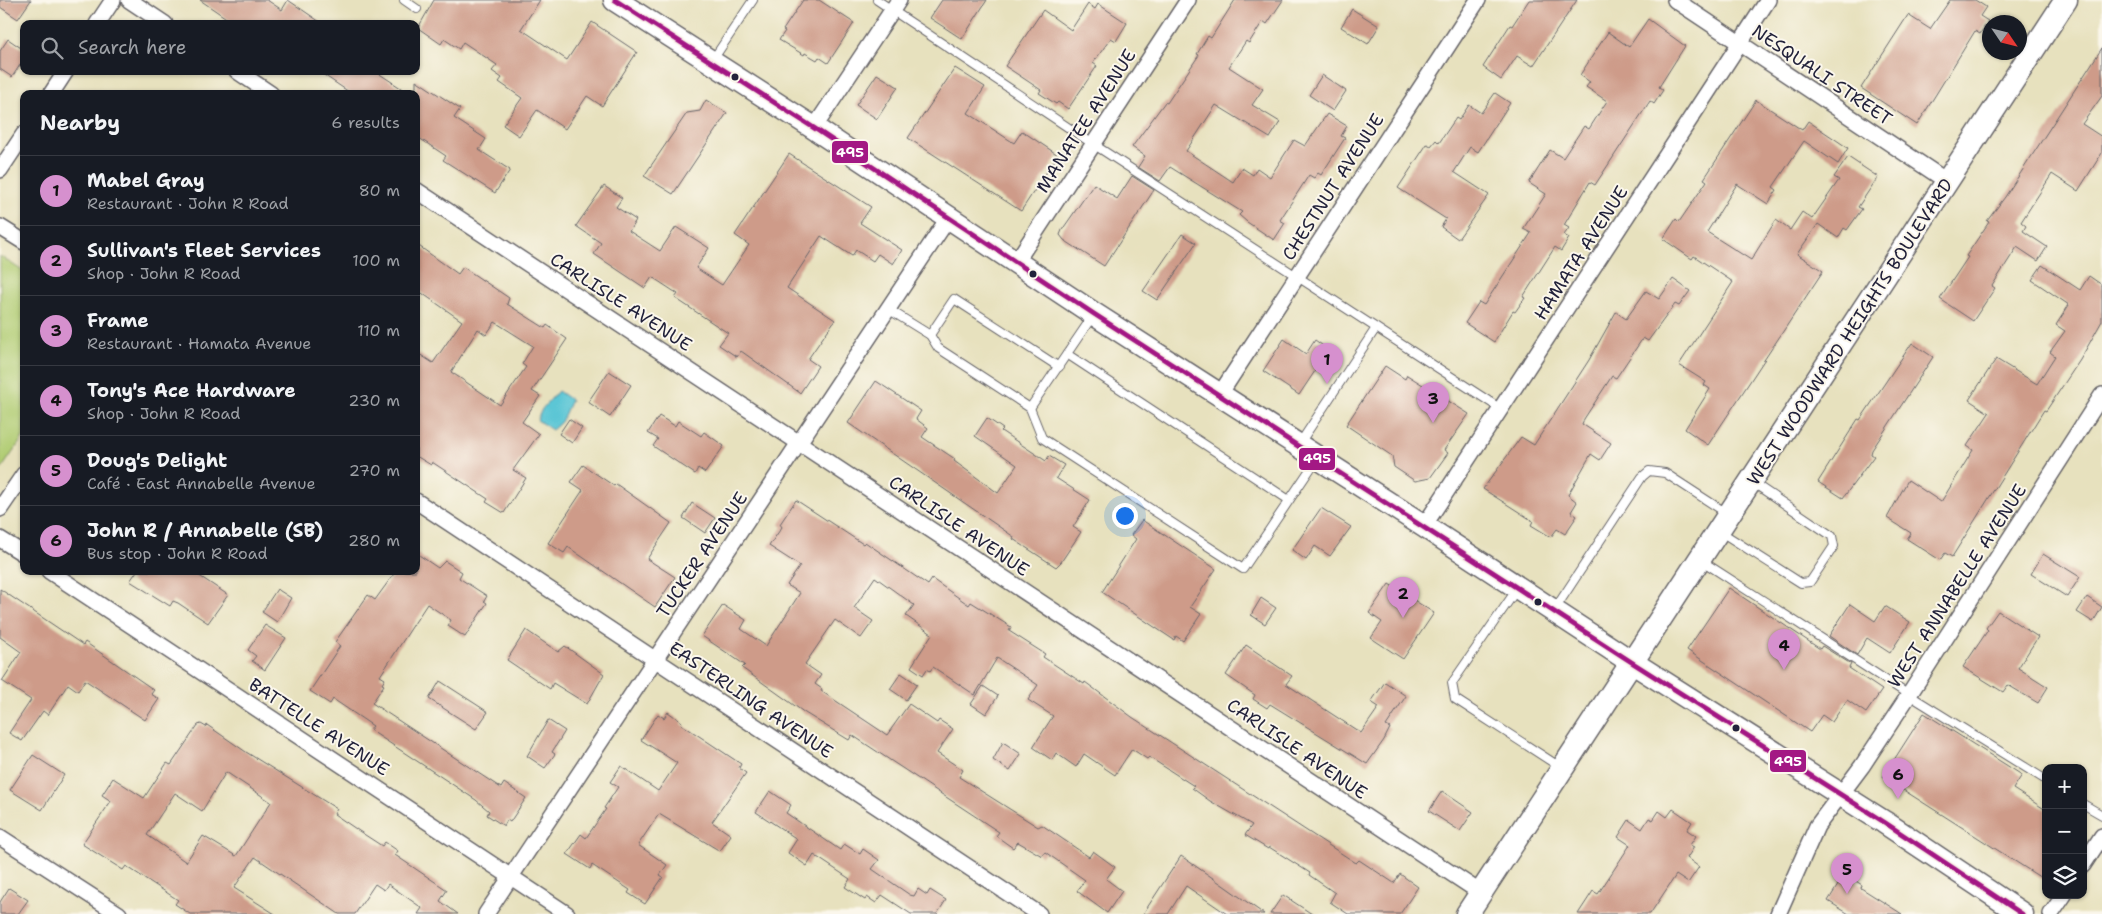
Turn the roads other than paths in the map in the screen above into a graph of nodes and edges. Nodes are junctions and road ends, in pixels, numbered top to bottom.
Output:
1 (113, 0) edge
2 (129, 0) edge
3 (404, 0) edge
4 (615, 0) edge
5 (753, 0) edge
6 (877, 0) edge
7 (1188, 0) edge
8 (1478, 0) edge
9 (1675, 0) edge
10 (1768, 0) edge
11 (2066, 0) edge
12 (895, 5) edge
13 (417, 9) dead end
14 (100, 20) edge
15 (158, 20) edge
16 (1740, 43) junction
17 (711, 63) junction
18 (63, 75) edge
19 (243, 75) edge
20 (54, 90) edge
21 (265, 90) edge
22 (814, 128) junction
23 (20, 140) edge
24 (1093, 144) junction
25 (0, 170) edge
26 (1948, 182) junction
27 (420, 193) edge
28 (949, 217) junction
29 (0, 227) edge
30 (20, 240) edge
31 (1016, 262) junction
32 (1297, 276) junction
33 (888, 309) junction
34 (1094, 314) junction
35 (1376, 328) junction
36 (930, 335) junction
37 (1067, 354) junction
38 (1059, 366) junction
39 (1220, 394) junction
40 (2102, 395) edge
41 (1030, 408) junction
42 (1501, 409) junction
43 (800, 442) junction
44 (1298, 445) junction
45 (1318, 458) junction
46 (20, 480) edge
47 (1751, 482) junction
48 (1289, 500) junction
49 (420, 504) edge
50 (0, 509) edge
51 (1724, 523) junction
52 (1424, 526) junction
53 (0, 539) edge
54 (20, 552) edge
55 (1700, 560) junction
56 (55, 575) edge
57 (1518, 588) junction
58 (1554, 611) junction
59 (655, 659) junction
60 (1633, 663) junction
61 (1909, 695) junction
62 (1562, 769) junction
63 (2042, 778) edge
64 (1840, 795) junction
65 (2087, 806) edge
66 (2102, 815) edge
67 (2102, 836) edge
68 (0, 837) edge
69 (2087, 859) edge
70 (511, 876) junction
71 (1480, 893) junction
72 (2061, 899) edge
73 (119, 914) edge
74 (486, 914) edge
75 (567, 914) edge
76 (1039, 914) edge
77 (1467, 914) edge
78 (1778, 914) edge
79 (2022, 914) edge
80 (2051, 914) edge

1 - 14 street
2 - 15 street
3 - 13 lane
4 - 17 main road
5 - 17 lane
6 - 12 lane
7 - 24 street, MANATEE AVENUE
8 - 32 street, CHESTNUT AVENUE
9 - 16 street, NESQUALI STREET
10 - 16 street, HAMATA AVENUE
11 - 26 main road, WEST WOODWARD HEIGHTS BOULEVARD
12 - 22 street
12 - 24 lane
16 - 26 street, NESQUALI STREET
16 - 42 street, HAMATA AVENUE
17 - 22 main road
18 - 20 street
19 - 21 street
22 - 28 main road
23 - 25 street
24 - 31 street, MANATEE AVENUE
24 - 32 lane
26 - 47 main road, WEST WOODWARD HEIGHTS BOULEVARD
27 - 43 street, CARLISLE AVENUE
28 - 31 main road
28 - 33 street, TUCKER AVENUE
29 - 30 street
31 - 34 main road
32 - 35 lane
32 - 39 street, CHESTNUT AVENUE
33 - 36 lane
33 - 43 street, TUCKER AVENUE
34 - 37 lane
34 - 39 main road
35 - 42 lane
35 - 44 lane
36 - 38 lane
36 - 41 lane
37 - 38 lane
37 - 48 lane
38 - 41 lane
39 - 44 main road
40 - 61 street, WEST ANNABELLE AVENUE
41 - 48 lane
42 - 52 street, HAMATA AVENUE
43 - 59 street, TUCKER AVENUE
43 - 71 street, CARLISLE AVENUE
44 - 45 main road
45 - 48 lane
45 - 52 main road
46 - 50 street
47 - 51 main road, WEST WOODWARD HEIGHTS BOULEVARD
47 - 51 lane
49 - 59 street, EASTERLING AVENUE
51 - 55 main road, WEST WOODWARD HEIGHTS BOULEVARD
51 - 58 lane
52 - 57 main road
53 - 54 street
55 - 60 main road, WEST WOODWARD HEIGHTS BOULEVARD
55 - 61 lane
56 - 70 street, BATTELLE AVENUE
57 - 58 main road
57 - 62 lane
58 - 60 main road
59 - 70 street, TUCKER AVENUE
59 - 76 street, EASTERLING AVENUE
60 - 62 main road, WEST WOODWARD HEIGHTS BOULEVARD
60 - 64 main road
61 - 63 lane
61 - 64 street, WEST ANNABELLE AVENUE
62 - 71 main road, WEST WOODWARD HEIGHTS BOULEVARD
64 - 78 street, WEST ANNABELLE AVENUE
64 - 79 main road
65 - 66 lane
67 - 69 street
68 - 73 street
70 - 74 street, TUCKER AVENUE
70 - 75 street, BATTELLE AVENUE
71 - 77 main road, WEST WOODWARD HEIGHTS BOULEVARD
72 - 80 street

